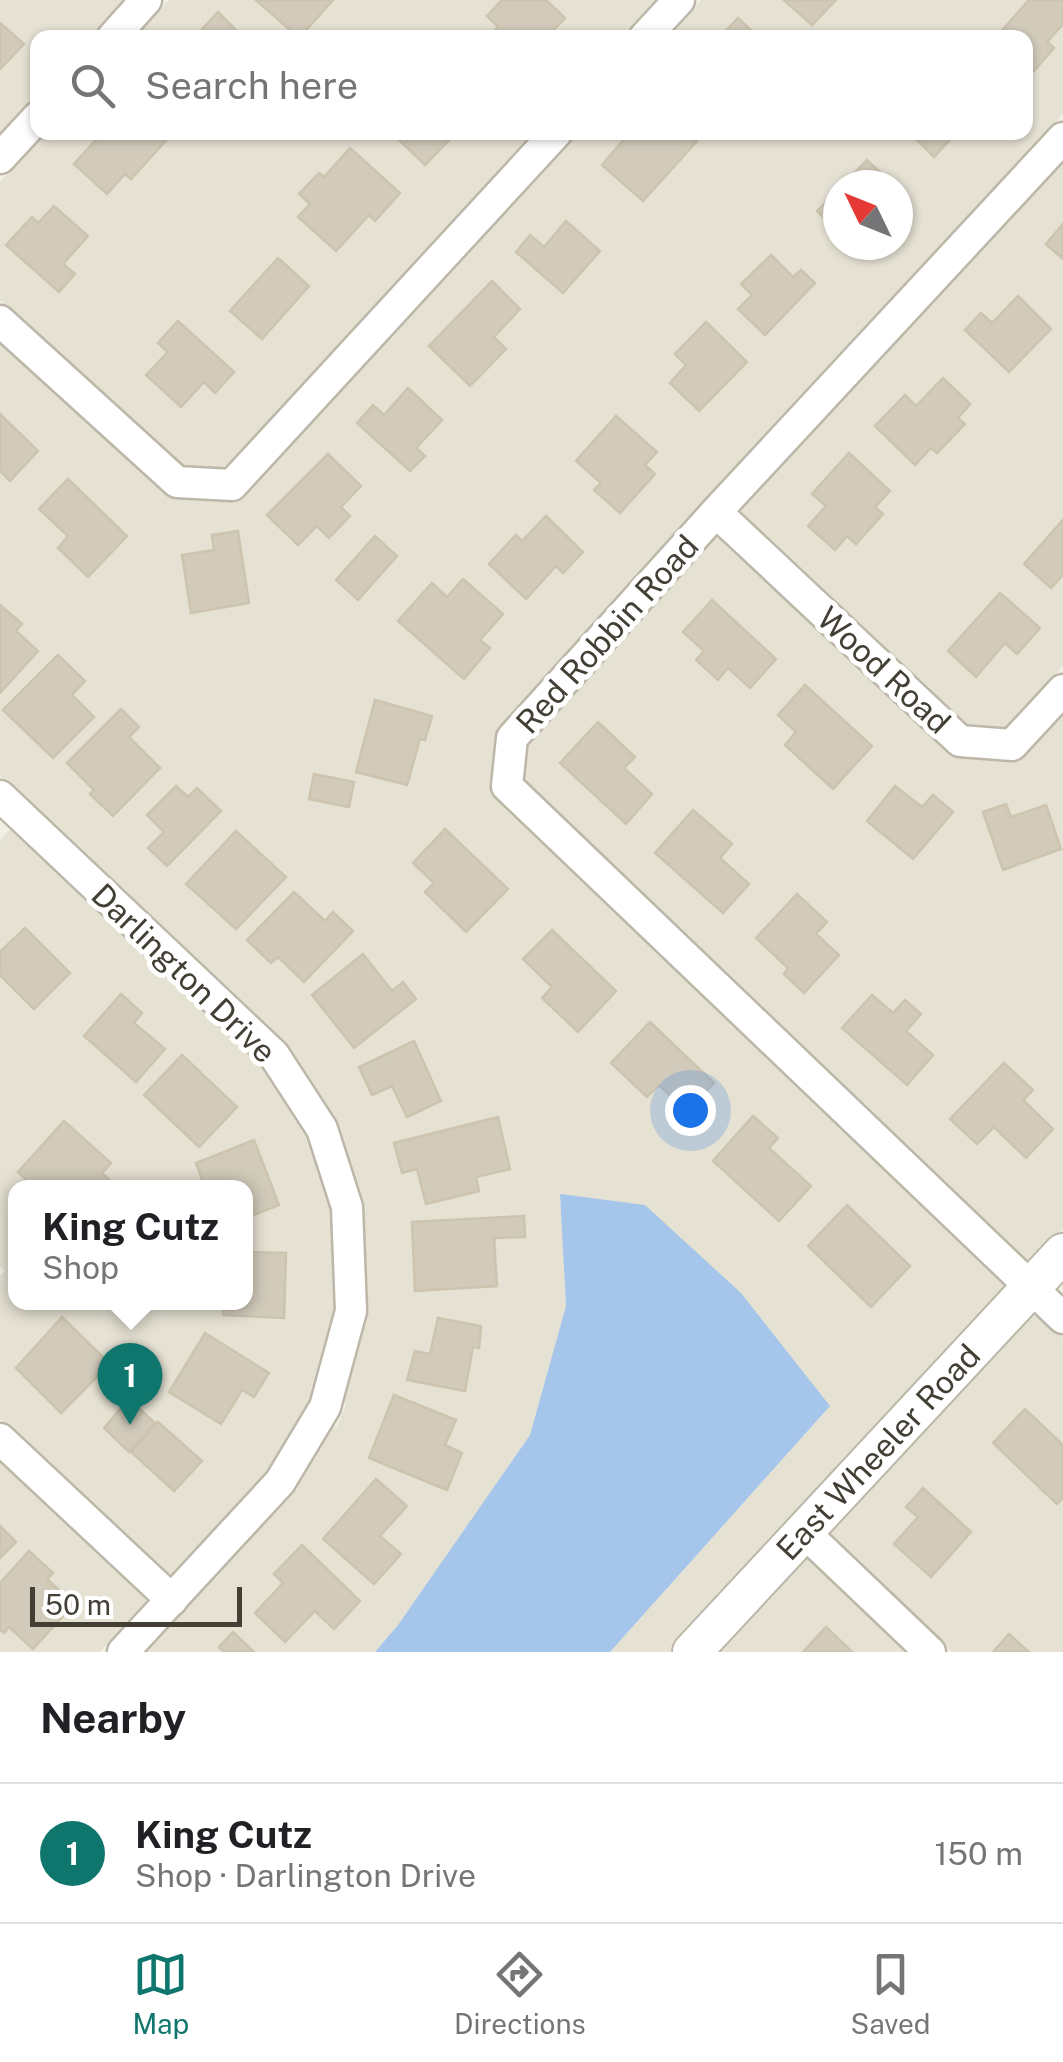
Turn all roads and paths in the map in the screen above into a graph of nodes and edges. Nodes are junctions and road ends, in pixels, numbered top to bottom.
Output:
1 (146, 0) edge
2 (679, 0) edge
3 (119, 30) edge
4 (651, 30) edge
5 (30, 126) edge
6 (1063, 138) edge
7 (550, 140) edge
8 (0, 158) edge
9 (0, 320) edge
10 (716, 512) junction
11 (1063, 690) edge
12 (3, 806) edge
13 (1063, 1253) edge
14 (1030, 1288) junction
15 (1063, 1318) edge
16 (0, 1439) edge
17 (804, 1532) junction
18 (172, 1600) junction
19 (122, 1652) edge
20 (692, 1652) edge
21 (930, 1652) edge

1 - 3 street
2 - 4 street
5 - 8 street
6 - 10 street, Red Robbin Road
7 - 9 street
10 - 11 street, Wood Road
10 - 14 street, Red Robbin Road
12 - 18 street, Darlington Drive
13 - 14 street, East Wheeler Road
14 - 15 street
14 - 17 street, East Wheeler Road
16 - 18 street
17 - 20 street, East Wheeler Road
17 - 21 street
18 - 19 street

